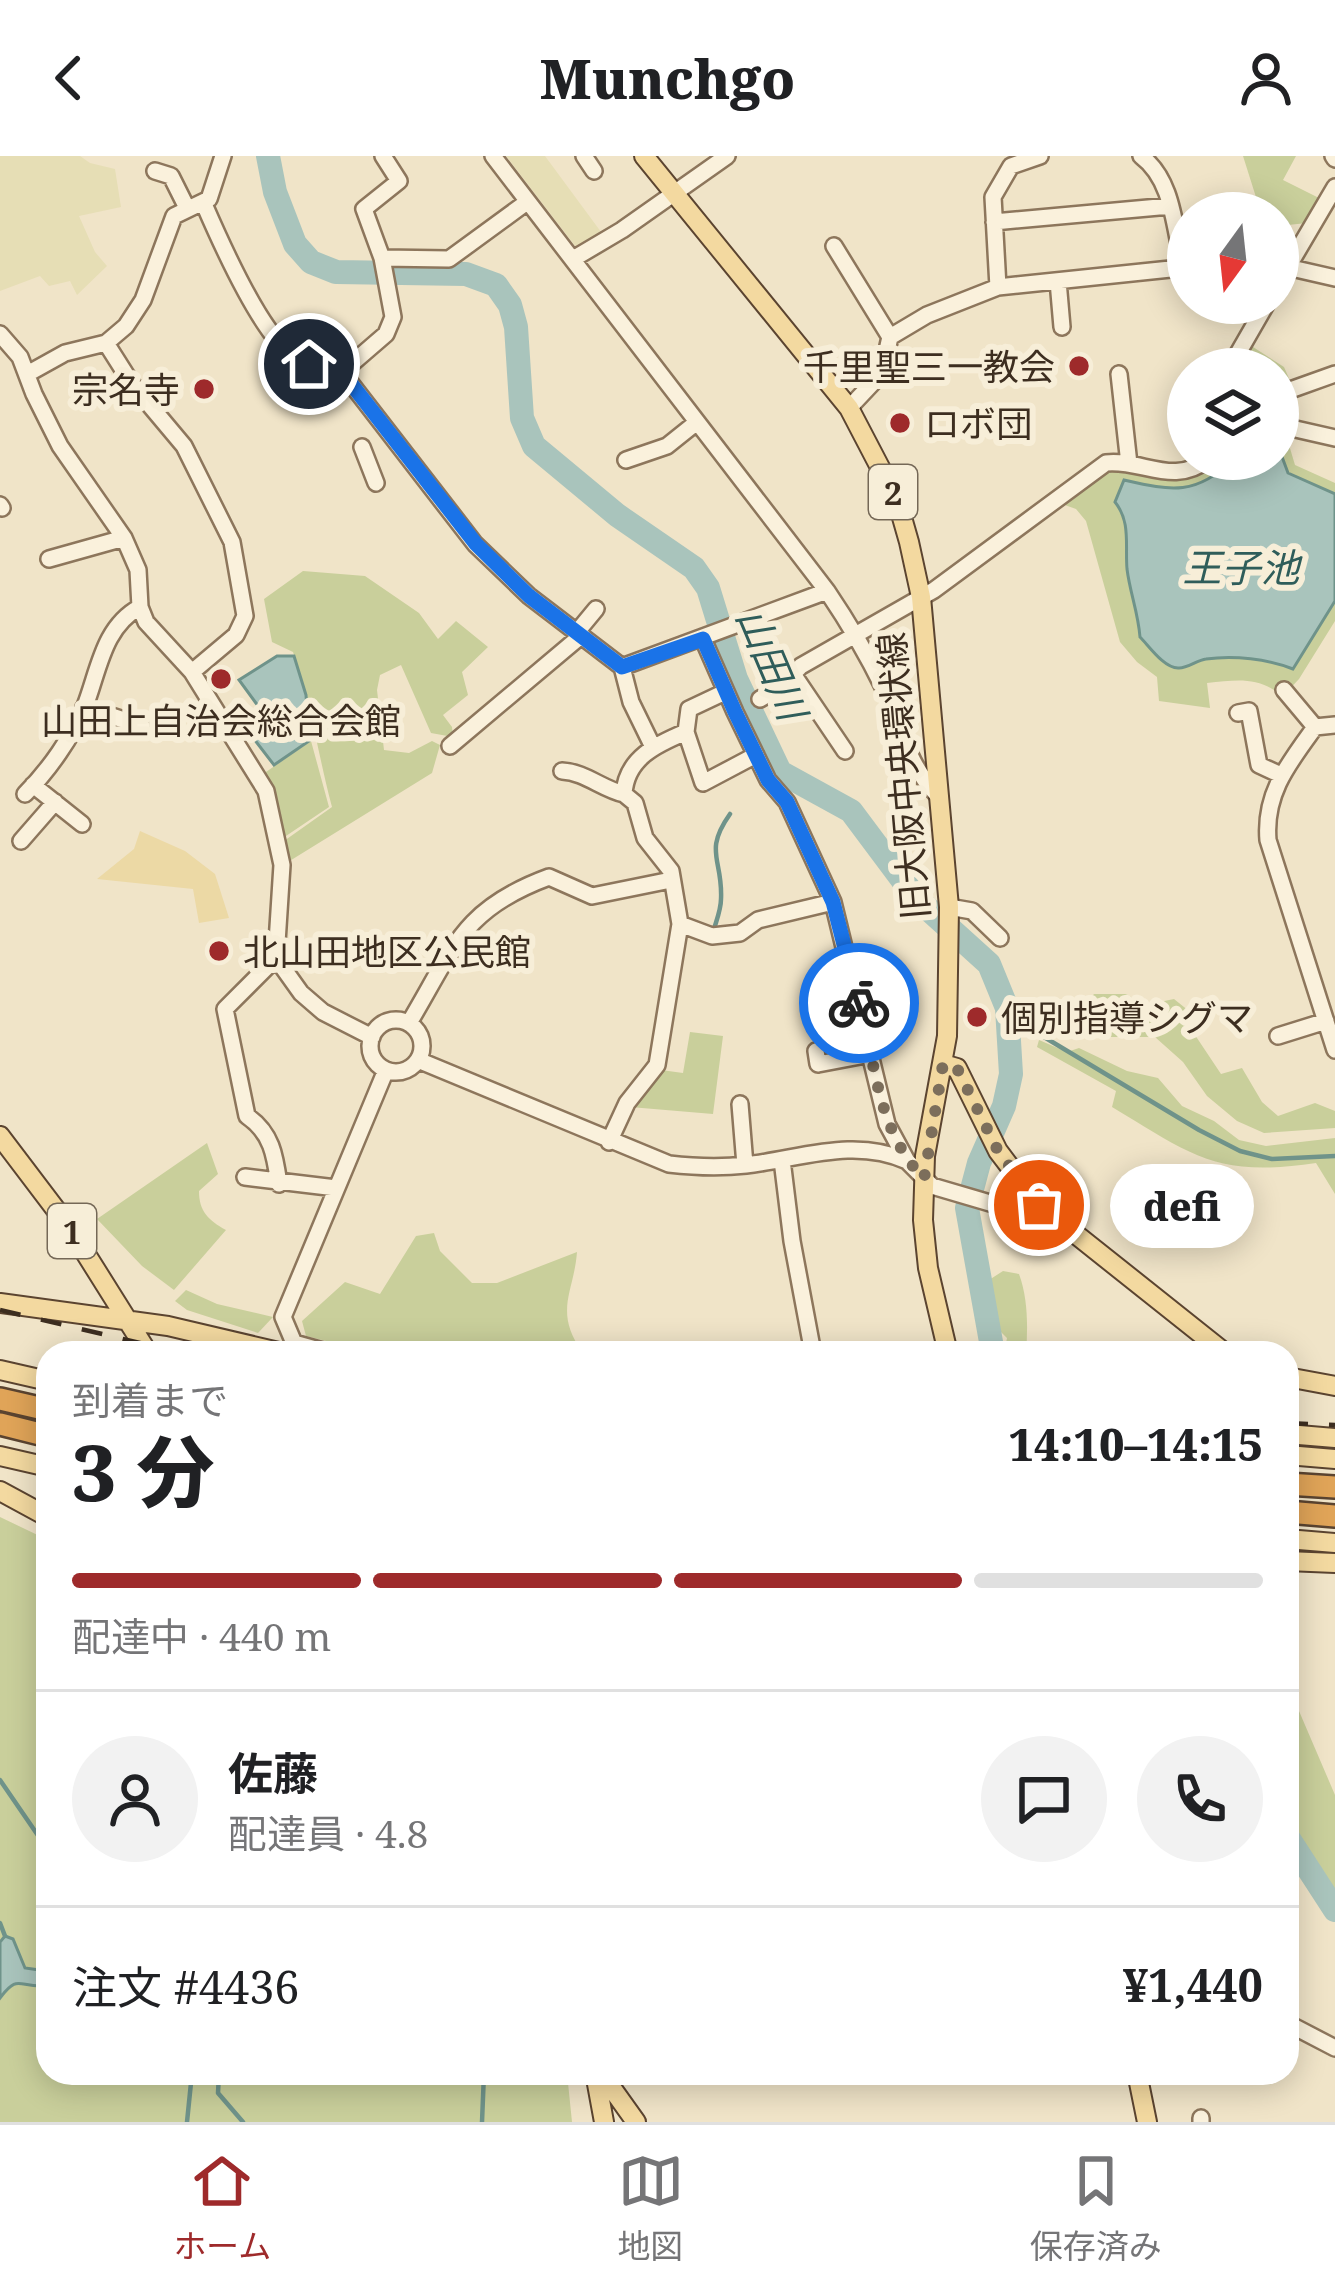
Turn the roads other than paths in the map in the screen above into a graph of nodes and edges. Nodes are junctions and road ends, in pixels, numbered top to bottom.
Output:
1 (223, 156) edge
2 (383, 156) edge
3 (493, 156) edge
4 (584, 156) edge
5 (644, 156) edge
6 (727, 156) edge
7 (1040, 156) edge
8 (1141, 156) edge
9 (155, 171) dead end
10 (594, 171) dead end
11 (1335, 187) edge
12 (673, 193) junction
13 (1167, 194) edge
14 (527, 202) junction
15 (196, 206) junction
16 (1167, 206) edge
17 (994, 222) junction
18 (834, 247) dead end
19 (1299, 247) edge
20 (382, 258) junction
21 (573, 259) junction
22 (1167, 269) edge
23 (1299, 270) edge
24 (1335, 278) edge
25 (1058, 281) junction
26 (998, 287) junction
27 (1062, 327) dead end
28 (0, 334) edge
29 (890, 337) junction
30 (106, 343) junction
31 (342, 372) junction
32 (28, 373) junction
33 (1119, 374) dead end
34 (1335, 374) edge
35 (1299, 387) edge
36 (849, 407) junction
37 (697, 422) junction
38 (1299, 429) edge
39 (1335, 438) edge
40 (362, 447) dead end
41 (626, 460) dead end
42 (1129, 464) junction
43 (1167, 472) edge
44 (376, 483) dead end
45 (124, 538) junction
46 (49, 559) dead end
47 (827, 590) junction
48 (921, 597) junction
49 (140, 607) junction
50 (596, 609) dead end
51 (579, 634) junction
52 (856, 634) junction
53 (703, 639) junction
54 (622, 667) junction
55 (192, 672) junction
56 (793, 674) junction
57 (1284, 690) dead end
58 (725, 692) junction
59 (760, 699) dead end
60 (84, 707) junction
61 (1250, 711) dead end
62 (1335, 725) edge
63 (142, 726) dead end
64 (1315, 727) junction
65 (686, 732) junction
66 (450, 746) dead end
67 (652, 746) junction
68 (845, 751) dead end
69 (756, 754) junction
70 (562, 771) dead end
71 (1281, 775) junction
72 (624, 794) junction
73 (939, 797) junction
74 (55, 802) junction
75 (82, 824) dead end
76 (21, 841) dead end
77 (666, 881) dead end
78 (833, 902) junction
79 (949, 907) junction
80 (680, 925) junction
81 (1000, 938) dead end
82 (276, 958) junction
83 (1326, 1021) junction
84 (409, 1023) junction
85 (1278, 1036) dead end
86 (372, 1037) junction
87 (1335, 1050) edge
88 (816, 1051) dead end
89 (871, 1054) junction
90 (418, 1060) junction
91 (943, 1064) junction
92 (386, 1070) junction
93 (740, 1104) dead end
94 (4, 1142) edge
95 (610, 1142) junction
96 (782, 1160) junction
97 (907, 1161) junction
98 (745, 1165) junction
99 (245, 1178) dead end
100 (924, 1179) junction
101 (279, 1184) junction
102 (336, 1188) junction
103 (1039, 1205) junction
104 (0, 1303) edge
105 (129, 1320) junction
106 (141, 1341) edge
107 (149, 1341) edge
108 (219, 1341) edge
109 (294, 1341) edge
110 (811, 1341) edge
111 (945, 1341) edge
112 (1211, 1341) edge
113 (0, 1370) edge
114 (36, 1379) edge
115 (1299, 1379) edge
116 (1335, 1386) edge
117 (0, 1399) edge
118 (36, 1407) edge
119 (0, 1424) edge
120 (36, 1433) edge
121 (1299, 1435) edge
122 (1335, 1438) edge
123 (0, 1456) edge
124 (1299, 1457) edge
125 (1335, 1459) edge
126 (36, 1464) edge
127 (1299, 1484) edge
128 (1335, 1486) edge
129 (0, 1491) edge
130 (36, 1510) edge
131 (1299, 1513) edge
132 (1335, 1516) edge
133 (1299, 1540) edge
134 (1335, 1543) edge
135 (1299, 1562) edge
136 (1335, 1563) edge
137 (1299, 2029) edge
138 (1335, 2048) edge
139 (599, 2085) edge
140 (607, 2085) edge
141 (1139, 2085) edge
142 (604, 2122) edge
143 (636, 2122) edge
144 (1147, 2122) edge

1 - 15 street
2 - 20 street
3 - 14 street
4 - 10 street
5 - 12 main road, 旧大阪中央環状線 / 2
6 - 12 street
7 - 17 street
8 - 13 street
9 - 15 street
11 - 19 street
12 - 21 street
12 - 36 main road, 旧大阪中央環状線 / 2
14 - 20 street
14 - 21 street
15 - 30 street
15 - 31 street
16 - 17 street
17 - 26 street
18 - 29 street
20 - 31 street
21 - 37 street
22 - 25 street
23 - 24 street
25 - 26 street
25 - 27 street
26 - 29 street
28 - 32 street
29 - 36 street
30 - 32 street
30 - 55 street
31 - 51 street
32 - 45 street
33 - 42 street
34 - 35 street
36 - 48 main road, 旧大阪中央環状線 / 2
37 - 41 street
37 - 47 street
38 - 39 street
40 - 44 street
42 - 43 street
42 - 48 street
45 - 46 street
45 - 49 street
47 - 52 street
47 - 53 street
48 - 52 street
48 - 73 main road, 旧大阪中央環状線 / 2
49 - 55 street
49 - 60 street
50 - 51 street
51 - 54 street
51 - 66 street
52 - 56 street
52 - 73 street
53 - 54 street
53 - 58 street
54 - 67 street
55 - 82 street
56 - 59 street
56 - 68 street
57 - 64 street
58 - 65 street
58 - 69 street
60 - 63 street
60 - 74 street
61 - 71 street
62 - 64 street
64 - 71 street
65 - 67 street
65 - 69 street
67 - 72 street
69 - 78 street
70 - 72 street
71 - 83 street
72 - 80 street
73 - 79 main road, 旧大阪中央環状線 / 2
74 - 75 street
74 - 76 street
77 - 84 street
78 - 80 street
78 - 89 street
79 - 81 street
79 - 91 main road, 旧大阪中央環状線 / 2
80 - 95 street
82 - 86 street
82 - 101 street
83 - 85 street
83 - 87 street
84 - 86 street
84 - 90 street
86 - 92 street
88 - 89 street
89 - 97 street
90 - 92 street
90 - 95 street
91 - 100 main road, 旧大阪中央環状線
91 - 103 main road
92 - 102 street
93 - 98 street
94 - 105 main road, 1
95 - 98 street
96 - 97 street
96 - 98 street
96 - 110 street
97 - 100 street
99 - 101 street
100 - 103 street
100 - 111 main road, 旧大阪中央環状線
101 - 102 street
102 - 109 street
103 - 112 main road
104 - 105 main road
105 - 106 main road, 1
105 - 107 main road, 1
105 - 108 main road
113 - 114 main road
115 - 116 main road
117 - 118 highway
119 - 120 highway
121 - 122 main road
123 - 126 main road
124 - 125 main road
127 - 128 highway
129 - 130 main road
131 - 132 highway
133 - 134 main road
135 - 136 main road
137 - 138 street
139 - 142 main road
140 - 143 main road
141 - 144 main road

